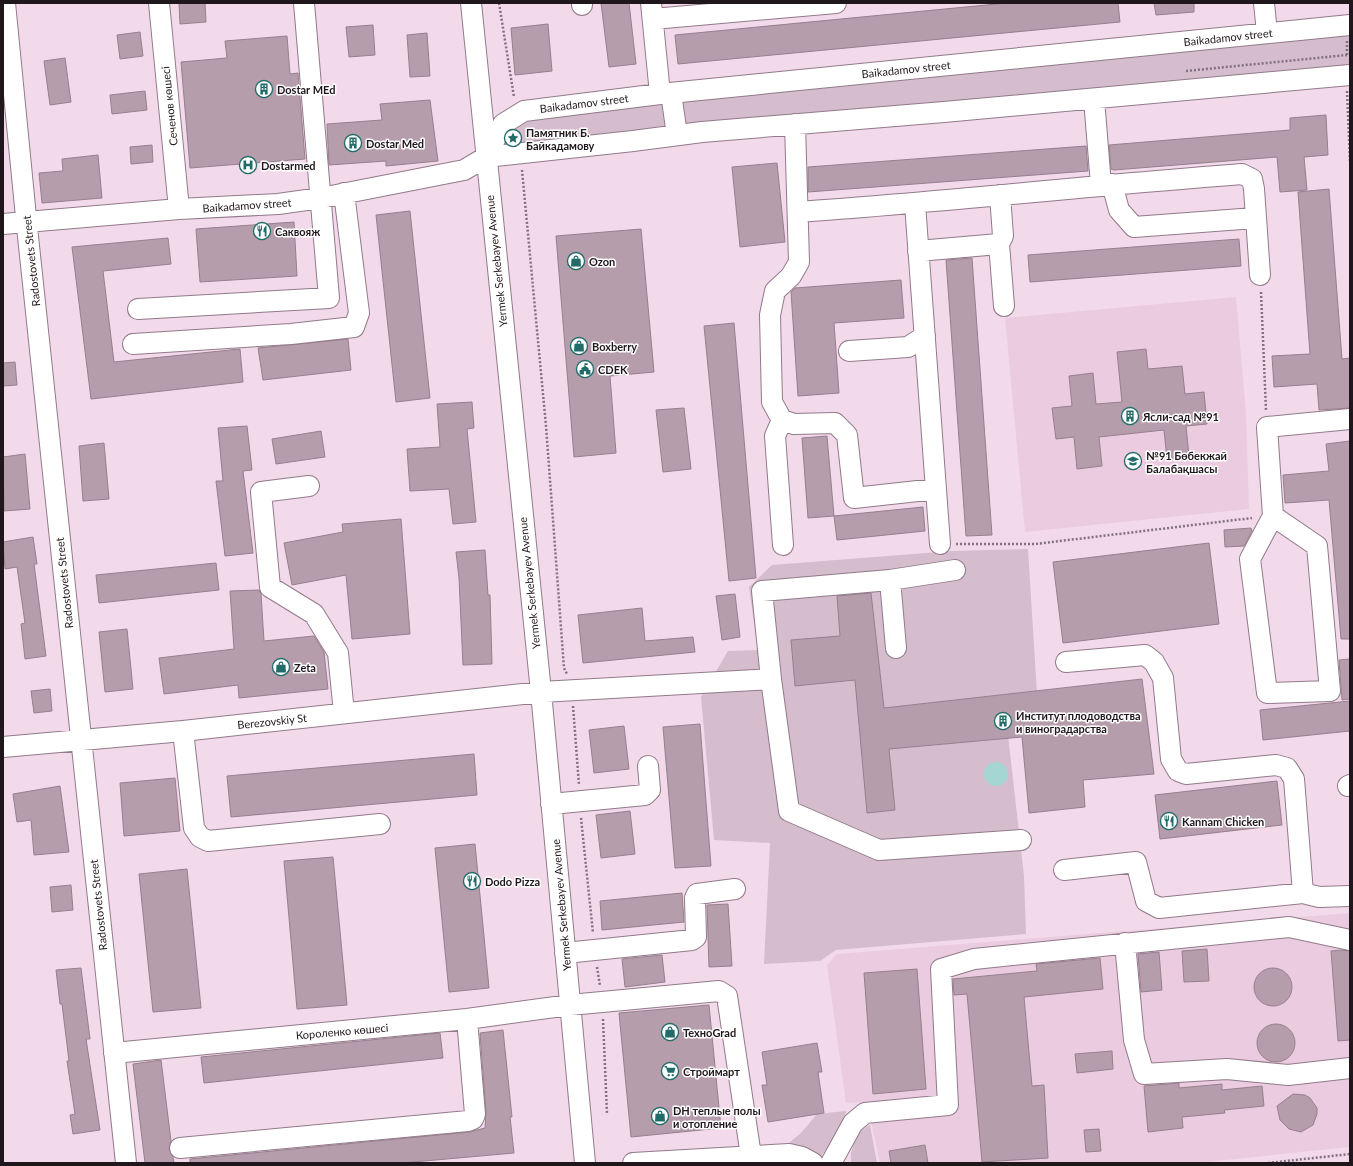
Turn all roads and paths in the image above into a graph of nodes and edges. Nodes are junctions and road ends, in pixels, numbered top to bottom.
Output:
1 (5, 3) edge
2 (159, 3) edge
3 (304, 3) edge
4 (471, 3) edge
5 (499, 3) edge
6 (1264, 3) edge
7 (825, 4) edge
8 (714, 8) edge
9 (652, 11) edge
10 (1348, 25) edge
11 (1267, 33) junction
12 (1347, 55) junction
13 (1181, 71) dead end
14 (1348, 75) edge
15 (666, 93) junction
16 (1094, 99) junction
17 (517, 114) junction
18 (794, 124) junction
19 (677, 135) junction
20 (11, 138) edge
21 (520, 153) junction
22 (486, 157) junction
23 (1350, 162) edge
24 (1106, 184) junction
25 (320, 190) junction
26 (344, 193) junction
27 (1000, 195) junction
28 (915, 204) junction
29 (179, 208) junction
30 (798, 212) junction
31 (1255, 218) junction
32 (27, 222) junction
33 (3, 224) edge
34 (999, 244) junction
35 (918, 251) junction
36 (1260, 275) joint
37 (1004, 306) dead end
38 (138, 309) dead end
39 (925, 336) junction
40 (133, 344) dead end
41 (849, 351) dead end
42 (1350, 419) edge
43 (782, 420) junction
44 (1267, 427) junction
45 (309, 486) dead end
46 (936, 489) junction
47 (1273, 516) junction
48 (940, 544) joint
49 (783, 545) dead end
50 (955, 570) dead end
51 (890, 580) junction
52 (896, 648) dead end
53 (1066, 662) dead end
54 (771, 679) junction
55 (572, 690) junction
56 (540, 692) junction
57 (344, 713) junction
58 (183, 731) junction
59 (81, 740) junction
60 (3, 747) edge
61 (648, 766) dead end
62 (580, 802) junction
63 (551, 804) junction
64 (380, 824) dead end
65 (1021, 840) dead end
66 (1064, 870) dead end
67 (735, 889) dead end
68 (1303, 893) junction
69 (1350, 896) edge
70 (1350, 940) edge
71 (1125, 943) junction
72 (595, 950) junction
73 (565, 953) junction
74 (603, 1002) junction
75 (570, 1005) junction
76 (467, 1019) junction
77 (114, 1053) junction
78 (1350, 1068) edge
79 (607, 1114) dead end
80 (180, 1148) dead end
81 (1350, 1154) edge
82 (751, 1156) junction
83 (126, 1163) edge
84 (585, 1163) edge
85 (633, 1163) edge
86 (813, 1163) edge
87 (832, 1163) edge
88 (1268, 1163) edge

1 - 20 street, Radostovets Street
2 - 29 street, Сеченов көшесі
3 - 25 street
4 - 22 street, Yermek Serkebayev Avenue
5 - 17 path
6 - 11 street
7 - 8 street
8 - 9 street
9 - 15 street
10 - 11 street, Baikadamov street
10 - 12 path
11 - 15 street, Baikadamov street
12 - 13 path
12 - 14 path
14 - 16 street, Baikadamov street
14 - 23 path
15 - 17 street, Baikadamov street
15 - 19 street
16 - 18 street, Baikadamov street
16 - 24 street
17 - 22 street, Baikadamov street
18 - 19 street, Baikadamov street
18 - 30 street
19 - 21 street, Baikadamov street
20 - 32 street, Radostovets Street
21 - 22 street, Baikadamov street
21 - 55 path
22 - 26 street, Baikadamov street
22 - 56 street, Yermek Serkebayev Avenue
24 - 27 street
24 - 31 street
24 - 31 street
25 - 26 street, Baikadamov street
25 - 29 street, Baikadamov street
25 - 38 street
26 - 40 street
27 - 28 street
27 - 34 street
28 - 30 street
28 - 35 street
29 - 32 street, Baikadamov street
30 - 43 street
31 - 36 street
32 - 33 street, Baikadamov street
32 - 59 street, Radostovets Street
34 - 35 street
34 - 37 street
35 - 39 street
36 - 44 path
39 - 41 street
39 - 46 street
42 - 44 street
43 - 46 street
43 - 49 street
44 - 47 street
45 - 57 street
46 - 48 street
47 - 47 street
47 - 48 path
50 - 51 street
51 - 52 street
51 - 54 street
53 - 68 street
54 - 55 street, Berezovskiy St
54 - 65 street
55 - 56 street, Berezovskiy St
55 - 62 path
56 - 57 street, Berezovskiy St
56 - 63 street, Yermek Serkebayev Avenue
57 - 58 street, Berezovskiy St
58 - 59 street, Berezovskiy St
58 - 64 street
59 - 60 street, Berezovskiy St
59 - 77 street, Radostovets Street
61 - 62 street
62 - 63 street
62 - 72 path
63 - 73 street, Yermek Serkebayev Avenue
66 - 68 street
67 - 72 street
68 - 69 street
70 - 71 street
71 - 78 street
71 - 87 street
72 - 73 street
72 - 74 path
73 - 75 street, Yermek Serkebayev Avenue
74 - 75 street, Короленко көшесі
74 - 79 path
74 - 82 street, Короленко көшесі
75 - 76 street, Короленко көшесі
75 - 84 street, Yermek Serkebayev Avenue
76 - 77 street, Короленко көшесі
76 - 80 street
77 - 83 street, Radostovets Street
81 - 88 path
82 - 85 street
82 - 86 street

